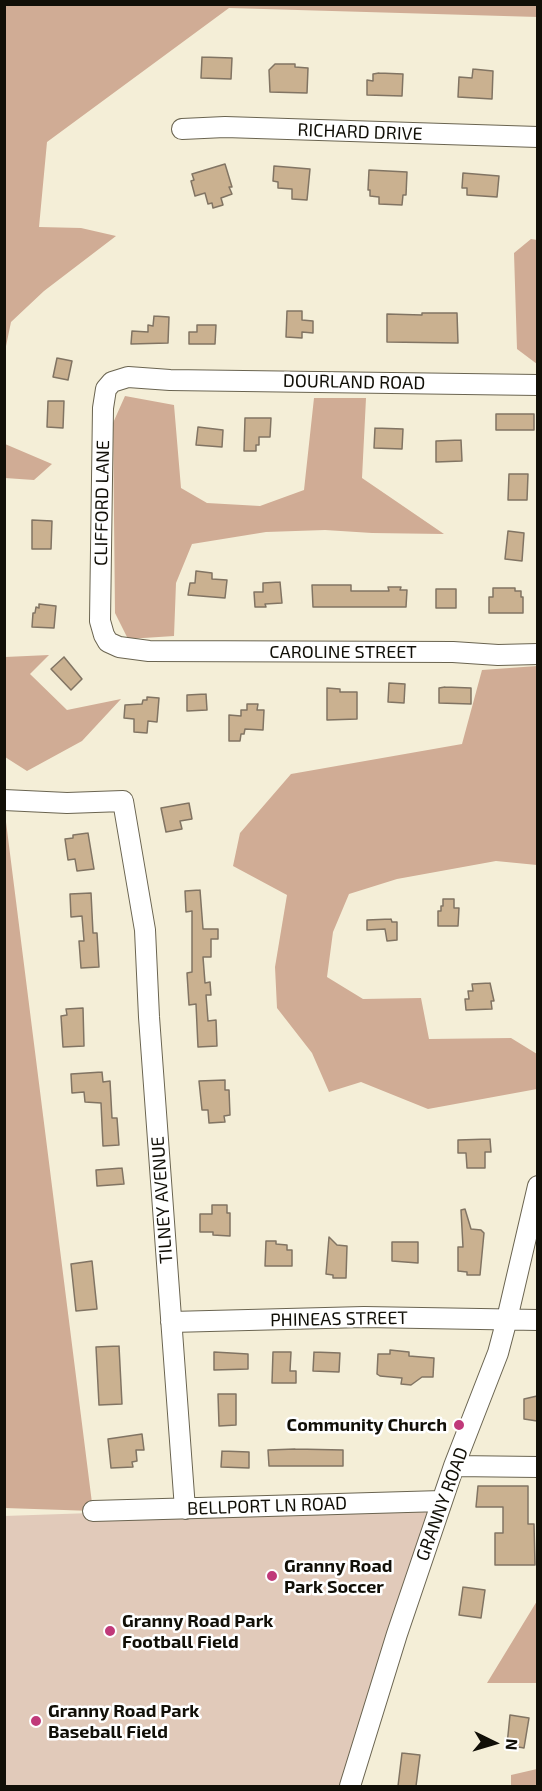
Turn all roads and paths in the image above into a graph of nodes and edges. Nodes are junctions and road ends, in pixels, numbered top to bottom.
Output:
1 (182, 129) dead end
2 (537, 137) edge
3 (170, 380) joint
4 (537, 385) edge
5 (149, 651) joint
6 (537, 654) edge
7 (4, 800) edge
8 (537, 1190) edge
9 (507, 1319) junction
10 (537, 1320) edge
11 (171, 1322) junction
12 (454, 1466) junction
13 (537, 1467) edge
14 (442, 1501) junction
15 (185, 1509) junction
16 (93, 1510) dead end
17 (350, 1786) edge

1 - 2 street, RICHARD DRIVE
3 - 4 street, DOURLAND ROAD
3 - 5 street, CLIFFORD LANE
5 - 6 street, CAROLINE STREET
7 - 11 street, TILNEY AVENUE
8 - 9 street, GRANNY ROAD
9 - 10 street, PHINEAS STREET
9 - 11 street, PHINEAS STREET
9 - 12 street, GRANNY ROAD
11 - 15 street, TILNEY AVENUE
12 - 13 street
12 - 14 street, GRANNY ROAD
14 - 15 street, BELLPORT LN ROAD
14 - 17 street, GRANNY ROAD
15 - 16 street, BELLPORT LN ROAD

